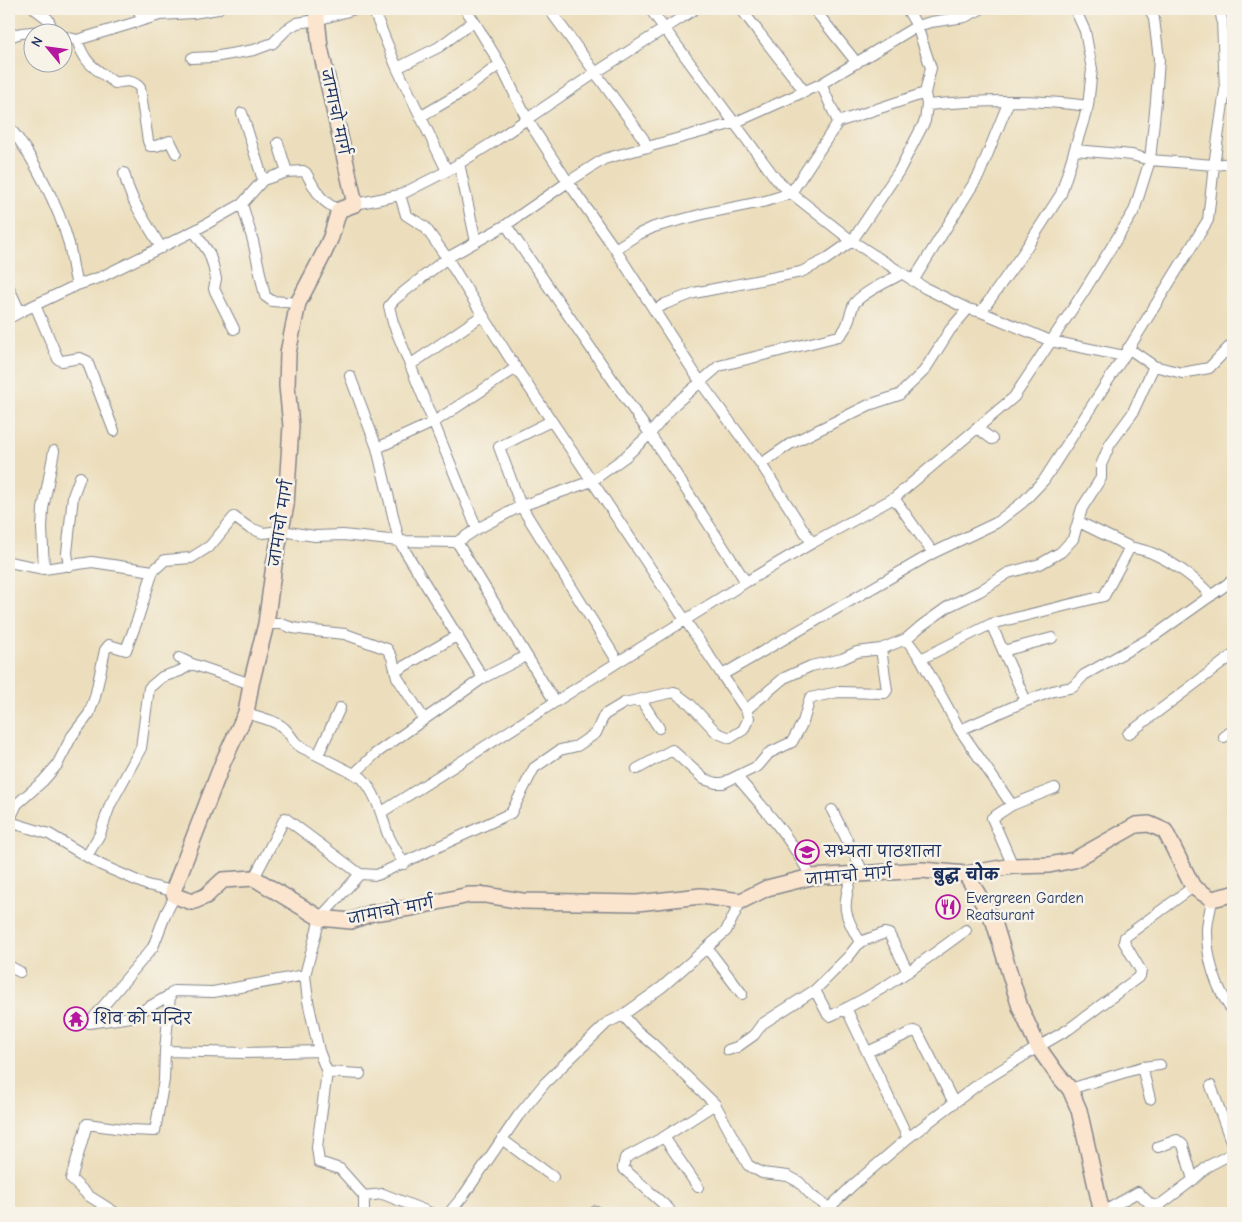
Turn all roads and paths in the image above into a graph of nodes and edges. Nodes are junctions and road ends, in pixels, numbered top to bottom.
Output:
1 (35, 9) edge
2 (137, 9) edge
3 (218, 9) edge
4 (354, 9) edge
5 (373, 9) edge
6 (464, 9) edge
7 (549, 9) edge
8 (650, 9) edge
9 (695, 9) edge
10 (741, 9) edge
11 (814, 9) edge
12 (907, 9) edge
13 (981, 9) edge
14 (1075, 9) edge
15 (1150, 9) edge
16 (1220, 9) edge
17 (316, 14) edge
18 (144, 19) junction
19 (474, 21) junction
20 (50, 22) edge
21 (917, 26) junction
22 (664, 28) junction
23 (22, 33) edge
24 (9, 37) edge
25 (72, 39) edge
26 (77, 40) junction
27 (192, 58) dead end
28 (857, 62) junction
29 (500, 64) junction
30 (397, 68) junction
31 (595, 73) junction
32 (821, 84) junction
33 (805, 92) junction
34 (925, 93) junction
35 (1009, 101) junction
36 (927, 105) junction
37 (1088, 106) junction
38 (242, 113) dead end
39 (420, 116) junction
40 (527, 119) junction
41 (838, 122) junction
42 (734, 124) junction
43 (9, 127) edge
44 (278, 143) dead end
45 (648, 148) junction
46 (1075, 150) junction
47 (176, 153) dead end
48 (1150, 160) junction
49 (459, 163) junction
50 (1233, 163) edge
51 (1214, 165) junction
52 (447, 171) junction
53 (287, 172) junction
54 (124, 173) dead end
55 (263, 180) junction
56 (568, 182) junction
57 (791, 193) junction
58 (400, 195) junction
59 (242, 204) junction
60 (355, 204) junction
61 (338, 210) junction
62 (506, 225) junction
63 (194, 231) junction
64 (476, 242) junction
65 (852, 242) junction
66 (161, 248) junction
67 (615, 249) junction
68 (447, 258) junction
69 (901, 274) junction
70 (913, 281) junction
71 (77, 285) junction
72 (9, 288) edge
73 (298, 303) junction
74 (35, 305) junction
75 (968, 309) junction
76 (654, 310) junction
77 (20, 312) junction
78 (981, 312) junction
79 (483, 315) junction
80 (9, 318) edge
81 (234, 329) dead end
82 (1051, 341) junction
83 (1233, 343) edge
84 (1126, 352) junction
85 (410, 365) junction
86 (1154, 366) junction
87 (516, 368) junction
88 (350, 376) dead end
89 (701, 383) junction
90 (551, 421) junction
91 (434, 422) junction
92 (977, 428) junction
93 (114, 430) dead end
94 (650, 434) junction
95 (992, 439) dead end
96 (377, 448) junction
97 (54, 451) dead end
98 (761, 464) junction
99 (80, 477) dead end
100 (592, 481) junction
101 (894, 498) junction
102 (521, 506) junction
103 (1079, 522) junction
104 (477, 529) junction
105 (281, 531) junction
106 (400, 541) junction
107 (457, 542) junction
108 (812, 544) junction
109 (1130, 547) junction
110 (932, 552) junction
111 (9, 562) edge
112 (69, 566) junction
113 (44, 569) junction
114 (153, 571) junction
115 (1233, 580) edge
116 (746, 582) junction
117 (1211, 596) junction
118 (686, 621) junction
119 (266, 624) junction
120 (991, 624) junction
121 (458, 635) junction
122 (1052, 638) dead end
123 (906, 639) junction
124 (881, 649) junction
125 (1003, 651) junction
126 (1233, 655) edge
127 (526, 656) junction
128 (179, 658) dead end
129 (921, 659) junction
130 (618, 662) junction
131 (192, 664) junction
132 (396, 671) junction
133 (722, 675) junction
134 (483, 678) junction
135 (251, 684) junction
136 (641, 700) junction
137 (1026, 701) junction
138 (555, 702) junction
139 (340, 708) dead end
140 (746, 710) junction
141 (246, 713) junction
142 (424, 719) junction
143 (659, 728) dead end
144 (960, 730) junction
145 (1233, 730) edge
146 (1128, 734) dead end
147 (1224, 737) dead end
148 (318, 755) junction
149 (638, 769) dead end
150 (355, 773) junction
151 (737, 777) junction
152 (1055, 788) dead end
153 (1012, 805) junction
154 (832, 810) dead end
155 (382, 812) junction
156 (10, 823) edge
157 (87, 856) junction
158 (404, 864) junction
159 (1013, 866) junction
160 (360, 874) junction
161 (966, 874) junction
162 (858, 875) junction
163 (811, 877) junction
164 (254, 878) junction
165 (1194, 887) junction
166 (174, 894) junction
167 (1233, 894) edge
168 (1212, 899) junction
169 (741, 901) junction
170 (320, 918) junction
171 (966, 930) dead end
172 (860, 942) junction
173 (707, 948) junction
174 (9, 966) edge
175 (20, 972) dead end
176 (908, 972) junction
177 (305, 975) junction
178 (815, 990) junction
179 (742, 994) dead end
180 (170, 995) junction
181 (846, 1008) junction
182 (1233, 1012) edge
183 (623, 1015) junction
184 (1038, 1047) junction
185 (164, 1050) junction
186 (728, 1050) dead end
187 (319, 1051) junction
188 (867, 1052) junction
189 (1160, 1065) dead end
190 (1142, 1067) junction
191 (328, 1072) junction
192 (360, 1074) dead end
193 (1211, 1086) dead end
194 (1070, 1089) junction
195 (1150, 1099) dead end
196 (954, 1103) junction
197 (715, 1104) junction
198 (664, 1137) junction
199 (908, 1138) junction
200 (503, 1140) junction
201 (1158, 1147) dead end
202 (1233, 1147) edge
203 (1233, 1153) edge
204 (554, 1177) dead end
205 (1193, 1180) junction
206 (698, 1187) dead end
207 (364, 1196) junction
208 (669, 1209) dead end
209 (828, 1211) edge
210 (116, 1213) edge
211 (364, 1213) edge
212 (431, 1213) edge
213 (449, 1213) edge
214 (593, 1213) edge
215 (598, 1213) edge
216 (1101, 1213) edge

1 - 20 street
2 - 18 street
3 - 18 street
4 - 17 street
5 - 30 street
6 - 19 street
7 - 31 street
8 - 22 street
9 - 22 street
10 - 33 street
11 - 28 street
12 - 21 street
13 - 21 street
14 - 37 street
15 - 48 street
16 - 51 street
17 - 27 street
17 - 60 street, जामाचो मार्ग
18 - 26 street
19 - 29 street
19 - 30 street
21 - 28 street
21 - 34 street
22 - 31 street
22 - 42 street
23 - 24 street
25 - 26 street
26 - 47 street
28 - 32 street
29 - 39 street
29 - 40 street
30 - 39 street
31 - 40 street
31 - 45 street
32 - 33 street
32 - 41 street
33 - 42 street
34 - 36 street
34 - 41 street
35 - 36 street
35 - 37 street
35 - 70 street
36 - 65 street
37 - 46 street
38 - 55 street
39 - 52 street
40 - 49 street
40 - 56 street
41 - 57 street
42 - 45 street
42 - 57 street
43 - 71 street
44 - 53 street
45 - 56 street
46 - 48 street
46 - 78 street
48 - 51 street
48 - 82 street
49 - 52 street
49 - 64 street
50 - 51 street
51 - 84 street
52 - 58 street
53 - 55 street
53 - 61 street
54 - 66 street
55 - 59 street
56 - 62 street
56 - 67 street
57 - 65 street
57 - 67 street
58 - 60 street
58 - 68 street
59 - 63 street
59 - 73 street
60 - 61 street
61 - 73 street, जामाचो मार्ग
62 - 64 street
62 - 94 street
63 - 66 street
63 - 81 street
64 - 68 street
65 - 69 street
65 - 76 street
66 - 71 street
67 - 76 street
68 - 79 street
68 - 85 street
69 - 70 street
69 - 89 street
70 - 75 street
71 - 74 street
72 - 77 street
73 - 105 street, जामाचो मार्ग
74 - 77 street
74 - 93 street
75 - 78 street
75 - 98 street
76 - 89 street
77 - 80 street
78 - 82 street
79 - 85 street
79 - 87 street
82 - 84 street
82 - 92 street
83 - 86 street
84 - 86 street
84 - 110 street
85 - 91 street
86 - 103 street
87 - 90 street
87 - 91 street
88 - 96 street
89 - 94 street
89 - 98 street
90 - 100 street
90 - 102 street
91 - 96 street
91 - 104 street
92 - 95 street
92 - 101 street
94 - 100 street
94 - 116 street
96 - 106 street
97 - 113 street
98 - 108 street
99 - 112 street
100 - 102 street
100 - 118 street
101 - 108 street
101 - 110 street
102 - 104 street
102 - 130 street
103 - 109 street
103 - 123 street
104 - 107 street
105 - 106 street
105 - 114 street
105 - 119 street, जामाचो मार्ग
106 - 107 street
106 - 121 street
107 - 127 street
108 - 116 street
109 - 117 street
109 - 120 street
110 - 133 street
111 - 113 street
112 - 113 street
112 - 114 street
114 - 156 street
115 - 117 street
116 - 118 street
117 - 137 street
118 - 130 street
118 - 133 street
119 - 132 street
119 - 135 street, जामाचो मार्ग
120 - 125 street
120 - 129 street
121 - 132 street
121 - 134 street
122 - 125 street
123 - 124 street
123 - 129 street
124 - 140 street
124 - 151 street
125 - 137 street
126 - 146 street
127 - 134 street
127 - 138 street
128 - 131 street
129 - 144 street
130 - 138 street
131 - 135 street
131 - 157 street
132 - 142 street
133 - 140 street
134 - 142 street
135 - 141 street, जामाचो मार्ग
136 - 140 street
136 - 143 street
136 - 158 street
137 - 144 street
138 - 155 street
139 - 148 street
141 - 148 street
141 - 166 street, जामाचो मार्ग
142 - 150 street
144 - 153 street
145 - 147 street
148 - 150 street
149 - 151 street
150 - 155 street
151 - 163 street
152 - 153 street
153 - 159 street
154 - 162 street
155 - 158 street
156 - 157 street
157 - 166 street
158 - 160 street
159 - 161 street, जामाचो मार्ग
159 - 165 street, जामाचो मार्ग
160 - 164 street
160 - 170 street
161 - 162 street, जामाचो मार्ग
161 - 184 street
162 - 163 street, जामाचो मार्ग
162 - 172 street
163 - 169 street, जामाचो मार्ग
164 - 166 street
164 - 170 street, जामाचो मार्ग
165 - 168 street, जामाचो मार्ग
165 - 184 street
166 - 180 street
167 - 168 street
168 - 182 street
169 - 170 street, जामाचो मार्ग
169 - 173 street
170 - 177 street
171 - 176 street
172 - 176 street
172 - 178 street
173 - 179 street
173 - 183 street
174 - 175 street
176 - 181 street
177 - 180 street
177 - 187 street
178 - 181 street
178 - 186 street
180 - 185 street
181 - 188 street
183 - 197 street
183 - 200 street
184 - 194 street
184 - 196 street
185 - 187 street
185 - 210 street
187 - 191 street
188 - 196 street
188 - 199 street
189 - 190 street
190 - 194 street
190 - 195 street
191 - 192 street
191 - 207 street
193 - 202 street
194 - 216 street
196 - 199 street
197 - 198 street
197 - 209 street
198 - 206 street
198 - 208 street
199 - 209 street
200 - 204 street
200 - 213 street
201 - 205 street
203 - 205 street
205 - 216 street
207 - 211 street
207 - 212 street
214 - 215 street

